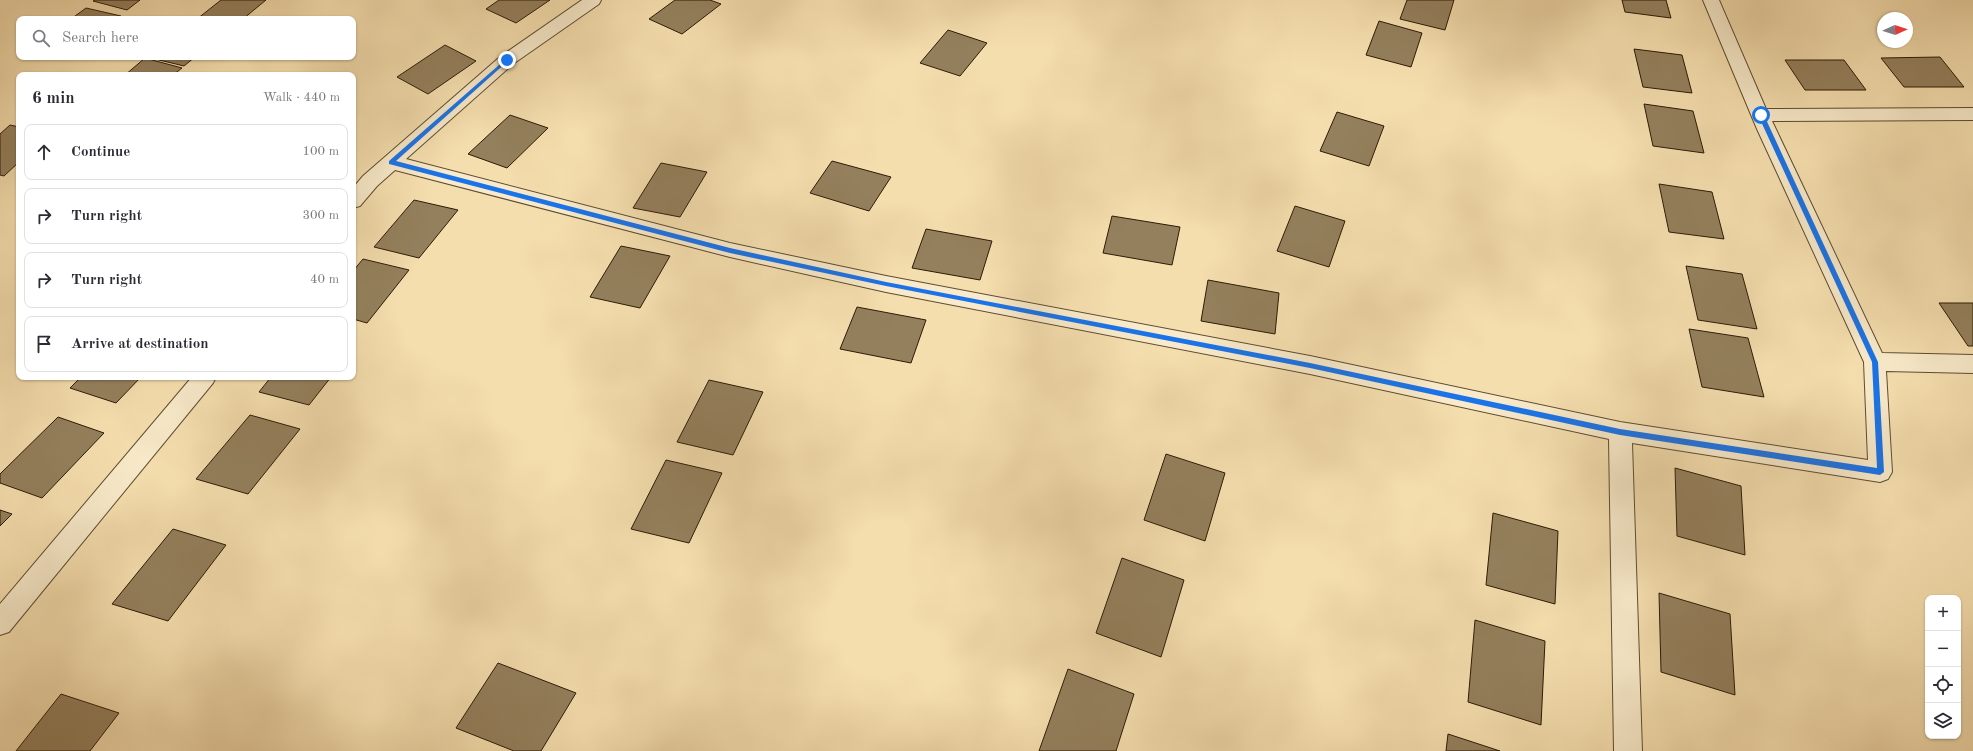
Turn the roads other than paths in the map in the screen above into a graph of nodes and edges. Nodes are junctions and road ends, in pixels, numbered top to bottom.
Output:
1 (593, 0) edge
2 (1711, 0) edge
3 (1973, 114) edge
4 (1761, 115) junction
5 (391, 162) junction
6 (362, 179) edge
7 (356, 194) edge
8 (1875, 362) junction
9 (1973, 364) edge
10 (202, 380) edge
11 (1620, 432) junction
12 (0, 623) edge
13 (1628, 751) edge

1 - 5 street
2 - 4 street
3 - 4 street
4 - 8 street
5 - 6 street
5 - 11 street
6 - 7 street
8 - 9 street
8 - 11 street
10 - 12 street
11 - 13 street

